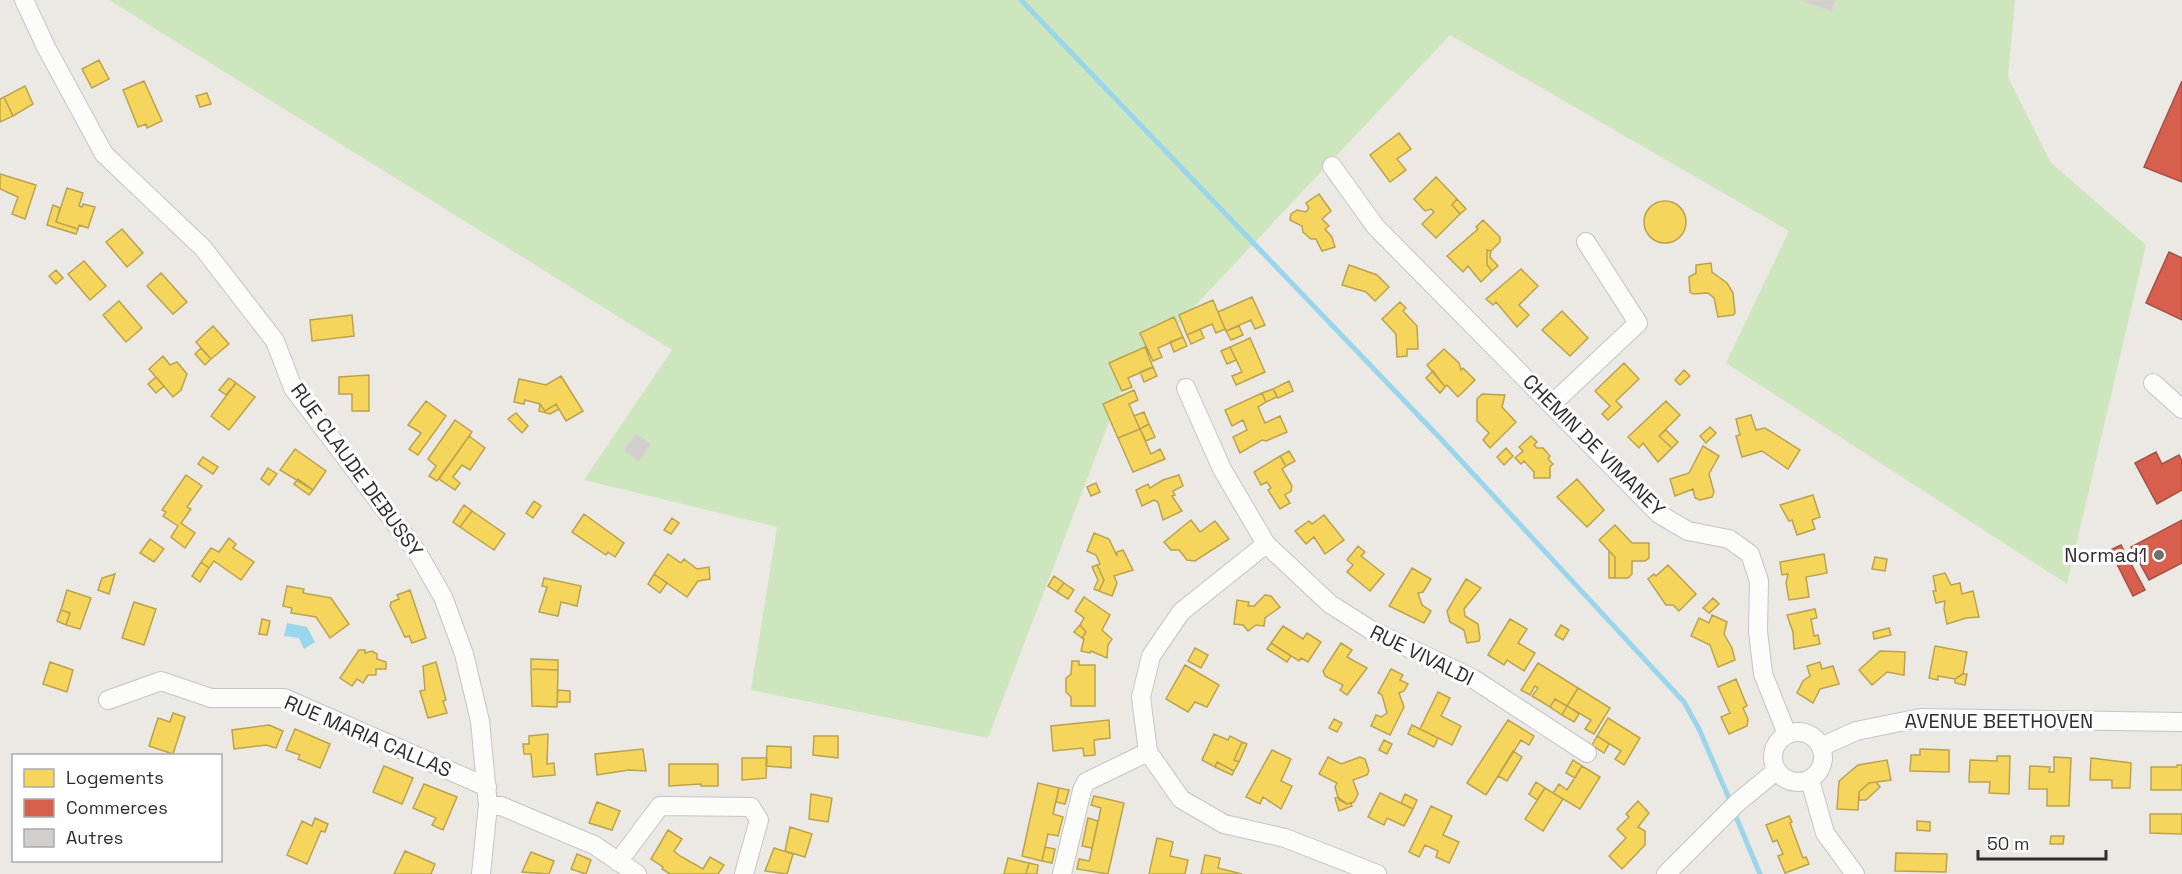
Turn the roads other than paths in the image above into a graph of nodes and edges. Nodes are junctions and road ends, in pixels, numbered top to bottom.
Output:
1 (24, 0) edge
2 (1332, 166) dead end
3 (1586, 242) dead end
4 (2152, 383) dead end
5 (1186, 388) dead end
6 (1552, 404) junction
7 (2182, 409) edge
8 (1266, 544) junction
9 (108, 700) dead end
10 (2182, 722) edge
11 (1787, 734) junction
12 (1821, 747) junction
13 (1148, 752) junction
14 (1587, 753) dead end
15 (1776, 771) junction
16 (1810, 780) junction
17 (487, 787) junction
18 (488, 805) junction
19 (618, 862) junction
20 (481, 874) edge
21 (637, 874) edge
22 (744, 874) edge
23 (1062, 874) edge
24 (1377, 874) edge
25 (1666, 874) edge
26 (1855, 874) edge

1 - 17 street, RUE CLAUDE DEBUSSY
2 - 6 street, CHEMIN DE VIMANEY
3 - 6 street
4 - 7 street
5 - 8 street, RUE VIVALDI
6 - 11 street, CHEMIN DE VIMANEY
8 - 13 street
8 - 14 street, RUE VIVALDI
9 - 17 street, RUE MARIA CALLAS
10 - 12 street, AVENUE BEETHOVEN
11 - 12 street
11 - 15 street
12 - 16 street
13 - 23 street
13 - 24 street
15 - 16 street
15 - 25 street
16 - 26 street
17 - 18 street, RUE CLAUDE DEBUSSY
18 - 19 street
18 - 20 street, RUE CLAUDE DEBUSSY
19 - 21 street
19 - 22 street

